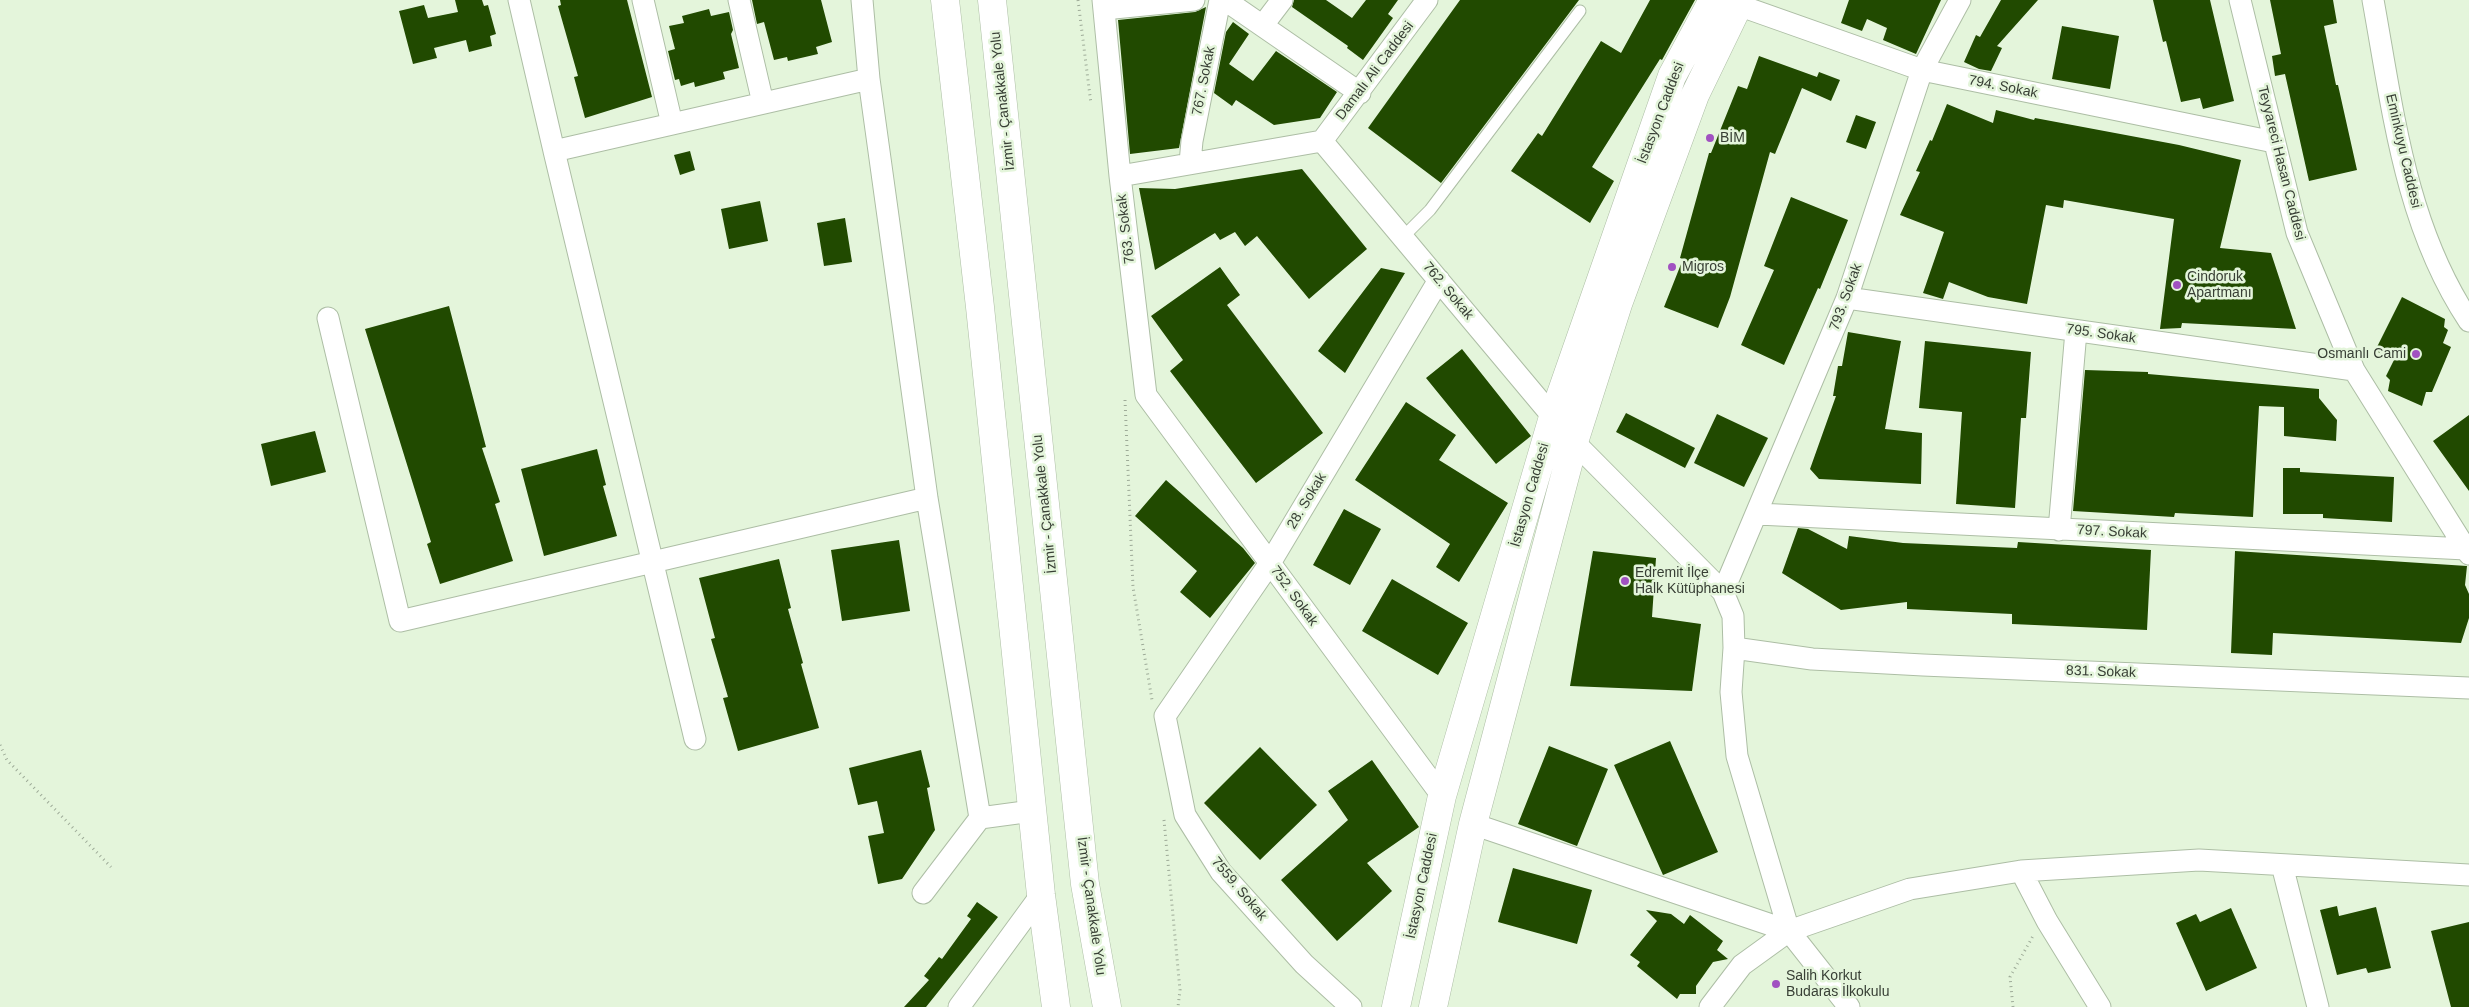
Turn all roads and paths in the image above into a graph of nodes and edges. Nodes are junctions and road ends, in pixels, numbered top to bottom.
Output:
1 (519, 0) edge
2 (643, 0) edge
3 (739, 0) edge
4 (862, 0) edge
5 (945, 0) edge
6 (992, 0) edge
7 (1078, 0) edge
8 (1194, 0) edge
9 (1220, 0) edge
10 (1225, 0) edge
11 (1282, 0) edge
12 (1427, 0) edge
13 (1960, 0) edge
14 (2240, 0) edge
15 (2373, 0) edge
16 (1731, 2) edge
17 (1104, 4) edge
18 (1580, 11) dead end
19 (1263, 25) junction
20 (1922, 70) junction
21 (869, 78) junction
22 (1360, 93) junction
23 (763, 103) junction
24 (1091, 109) dead end
25 (672, 124) junction
26 (1322, 140) junction
27 (2274, 142) junction
28 (554, 151) junction
29 (1190, 163) junction
30 (1120, 176) junction
31 (1403, 237) junction
32 (1438, 280) junction
33 (1847, 298) junction
34 (328, 318) dead end
35 (2469, 321) edge
36 (2076, 331) junction
37 (2354, 370) junction
38 (1136, 396) junction
39 (1553, 417) junction
40 (1574, 442) junction
41 (928, 498) junction
42 (1758, 514) junction
43 (2059, 530) junction
44 (2467, 551) edge
45 (652, 562) junction
46 (1270, 563) junction
47 (1723, 592) junction
48 (1734, 648) junction
49 (2469, 688) edge
50 (1159, 710) junction
51 (695, 739) dead end
52 (0, 745) edge
53 (1442, 796) junction
54 (1032, 811) junction
55 (1164, 813) dead end
56 (980, 818) junction
57 (1474, 824) junction
58 (2282, 864) junction
59 (111, 867) dead end
60 (2021, 871) junction
61 (2469, 874) edge
62 (923, 893) dead end
63 (1041, 895) junction
64 (2047, 921) junction
65 (1788, 931) junction
66 (959, 1007) edge
67 (1056, 1007) edge
68 (1106, 1007) edge
69 (1178, 1007) edge
70 (1351, 1007) edge
71 (1396, 1007) edge
72 (1433, 1007) edge
73 (1710, 1007) edge
74 (1849, 1007) edge
75 (2013, 1007) edge
76 (2100, 1007) edge
77 (2318, 1007) edge

1 - 28 street
2 - 25 street
3 - 23 street
4 - 21 street
5 - 54 main road
6 - 68 main road, İzmir - Çanakkale Yolu
7 - 24 path
8 - 17 street
9 - 29 street, 767. Sokak
10 - 19 street
11 - 19 street
12 - 22 street, Damalı Ali Caddesi
13 - 20 street, 793. Sokak
14 - 27 street, Teyyareci Hasan Caddesi
15 - 35 street, Eminkuyu Caddesi
16 - 20 street, 794. Sokak
16 - 39 main road, İstasyon Caddesi
16 - 40 main road, İstasyon Caddesi
17 - 30 street
18 - 31 lane
19 - 22 street
20 - 27 street, 794. Sokak
20 - 33 street, 793. Sokak
21 - 23 street
21 - 41 street
22 - 26 street, Damalı Ali Caddesi
23 - 25 street
25 - 28 street
26 - 29 street, 763. Sokak
26 - 31 street, 762. Sokak
27 - 37 street, Teyyareci Hasan Caddesi
28 - 45 street
29 - 30 street, 763. Sokak
30 - 38 street, 763. Sokak
31 - 32 street, 762. Sokak
32 - 39 street, 762. Sokak
32 - 46 street, 28. Sokak
33 - 36 street, 795. Sokak
33 - 42 street, 793. Sokak
34 - 45 street
36 - 37 street, 795. Sokak
36 - 43 street
37 - 44 street, Teyyareci Hasan Caddesi
38 - 46 street, 752. Sokak
38 - 50 path
39 - 40 street, 762. Sokak
39 - 53 main road, İstasyon Caddesi
40 - 47 street, 762. Sokak
40 - 57 main road, İstasyon Caddesi
41 - 45 street
41 - 56 street
42 - 43 street, 797. Sokak
42 - 47 street, 793. Sokak
43 - 44 street, 797. Sokak
45 - 51 street
46 - 50 street, 28. Sokak
46 - 53 street, 752. Sokak
47 - 48 street
48 - 49 street, 831. Sokak
48 - 65 street
50 - 70 street, 7559. Sokak
52 - 59 path
53 - 71 main road, İstasyon Caddesi
54 - 56 street
54 - 63 main road
55 - 69 path
56 - 62 street
57 - 65 street
57 - 72 main road, İstasyon Caddesi
58 - 60 street
58 - 61 street
58 - 77 street
60 - 64 street
60 - 65 street
63 - 66 street
63 - 67 main road
64 - 75 path
64 - 76 street
65 - 73 street
65 - 74 street

